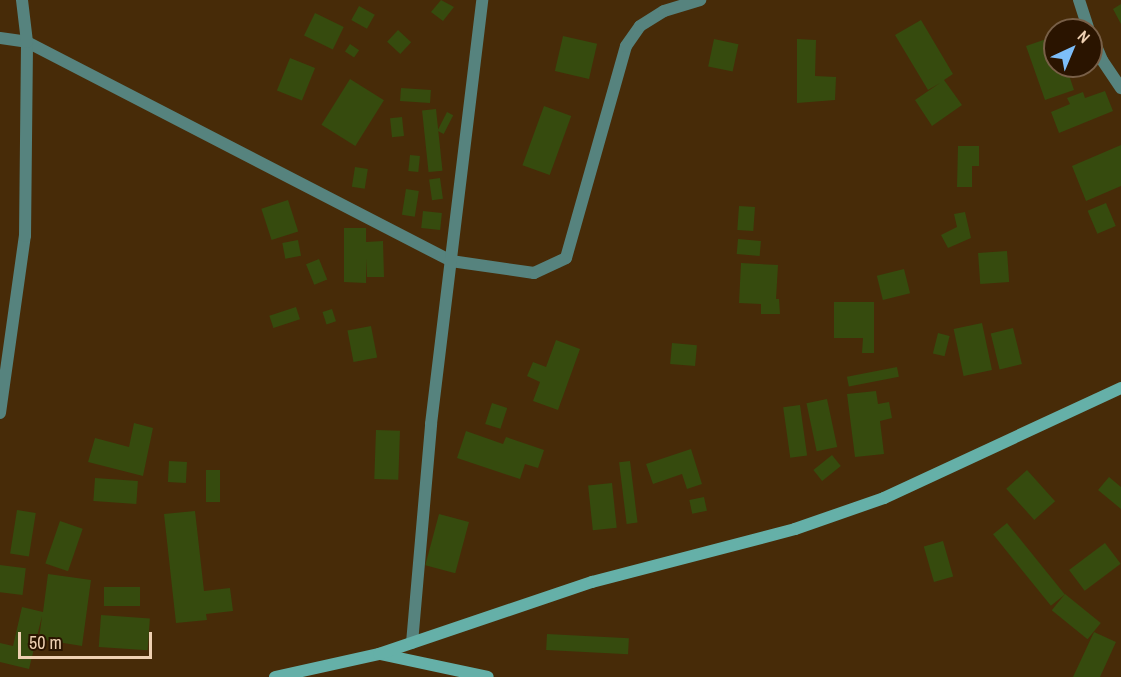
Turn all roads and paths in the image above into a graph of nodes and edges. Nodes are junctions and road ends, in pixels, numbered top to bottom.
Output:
1 (22, 0) edge
2 (482, 0) edge
3 (700, 0) edge
4 (1079, 0) edge
5 (1085, 18) edge
6 (0, 38) edge
7 (27, 42) junction
8 (1103, 61) edge
9 (1121, 88) edge
10 (451, 261) junction
11 (1121, 388) edge
12 (0, 413) edge
13 (412, 643) junction
14 (379, 654) junction
15 (275, 677) edge
16 (488, 677) edge

1 - 7 street
2 - 10 street
3 - 10 street
4 - 5 street
6 - 7 street
7 - 10 street
7 - 12 street
8 - 9 street
10 - 13 street
11 - 13 street
13 - 14 street
14 - 15 street
14 - 16 street

